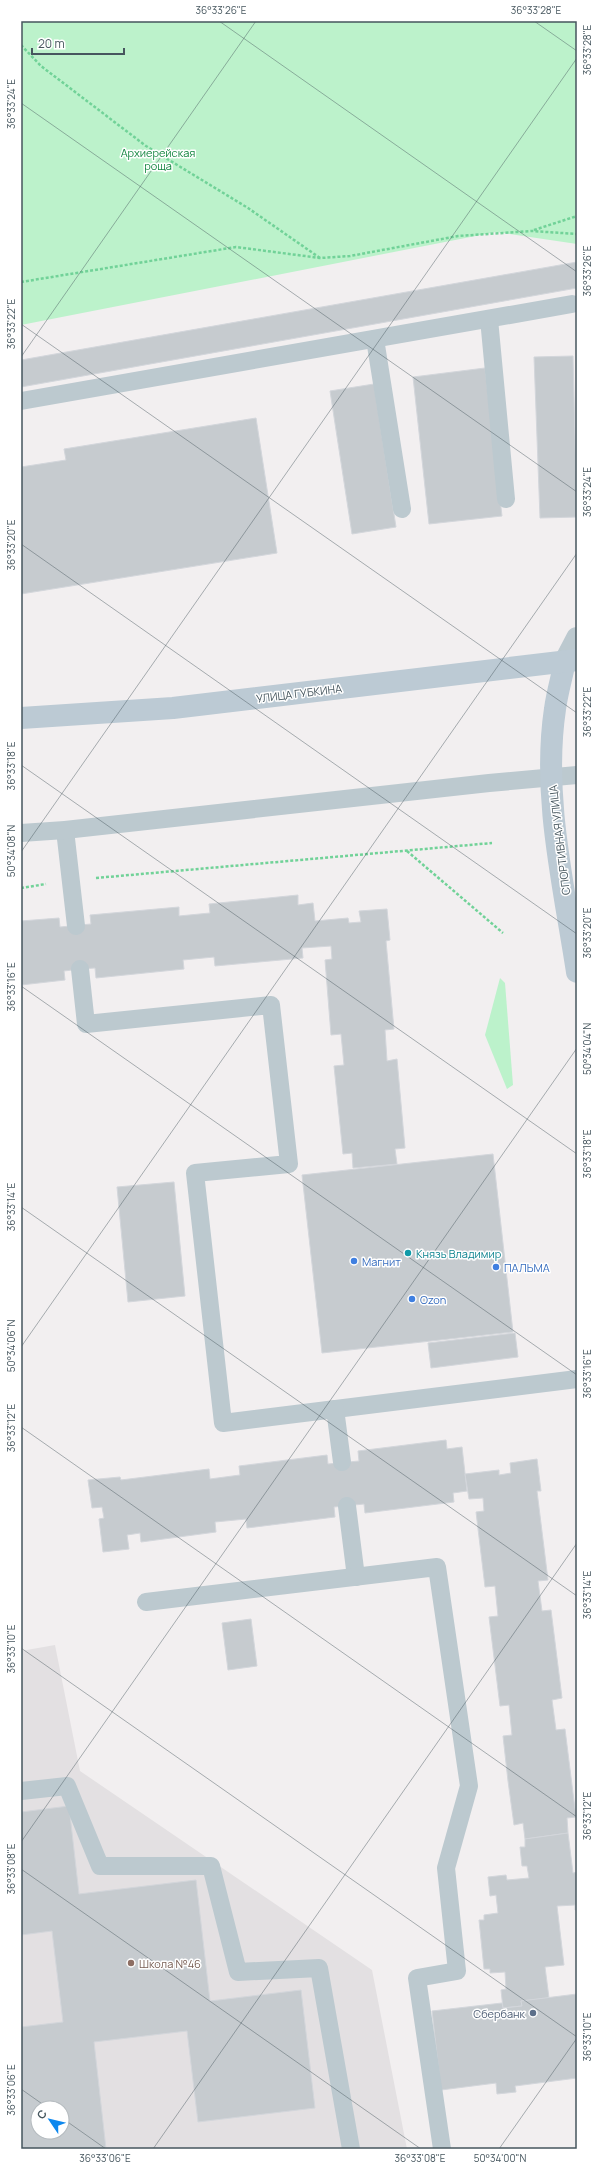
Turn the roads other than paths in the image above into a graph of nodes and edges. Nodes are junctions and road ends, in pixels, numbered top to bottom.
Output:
1 (572, 304) dead end
2 (489, 319) junction
3 (375, 339) junction
4 (21, 402) edge
5 (506, 498) dead end
6 (402, 509) dead end
7 (577, 638) edge
8 (571, 661) edge
9 (21, 718) edge
10 (577, 776) edge
11 (551, 777) junction
12 (65, 830) junction
13 (21, 833) edge
14 (76, 926) dead end
15 (80, 969) dead end
16 (577, 972) edge
17 (577, 1379) edge
18 (335, 1409) junction
19 (342, 1462) dead end
20 (347, 1506) dead end
21 (356, 1577) junction
22 (146, 1602) dead end
23 (21, 1790) edge
24 (351, 2149) edge
25 (442, 2149) edge

1 - 2 lane
2 - 3 lane
2 - 5 lane
3 - 4 lane
3 - 6 lane
7 - 8 street
8 - 9 main road, УЛИЦА ГУБКИНА
8 - 11 main road, СПОРТИВНАЯ УЛИЦА
10 - 11 lane
11 - 12 lane
11 - 16 main road, СПОРТИВНАЯ УЛИЦА
12 - 13 lane
12 - 14 lane
15 - 18 lane
17 - 18 lane
18 - 19 lane
20 - 21 lane
21 - 22 lane
21 - 25 lane
23 - 24 lane

